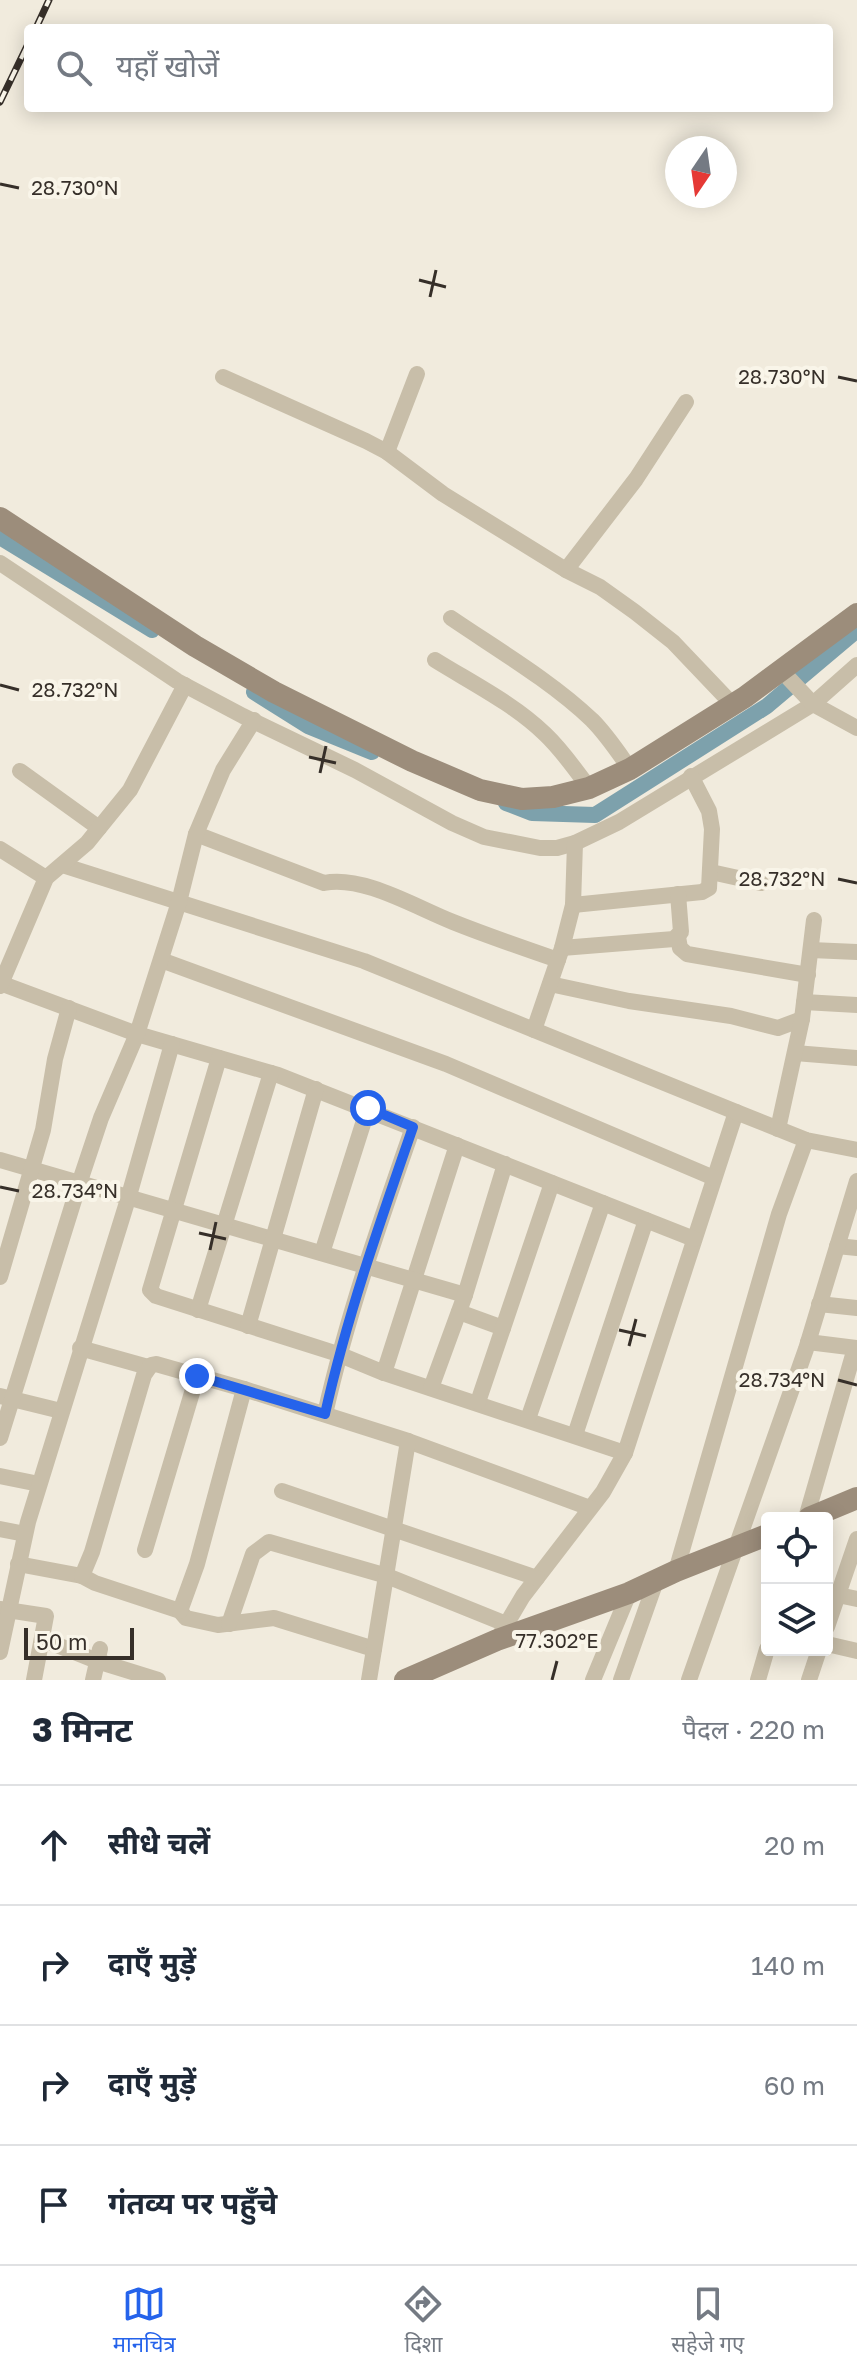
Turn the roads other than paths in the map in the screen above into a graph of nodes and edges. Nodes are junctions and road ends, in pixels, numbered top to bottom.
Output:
1 (417, 374) dead end
2 (223, 377) dead end
3 (686, 402) dead end
4 (387, 452) junction
5 (2, 528) edge
6 (0, 563) edge
7 (566, 570) junction
8 (857, 614) edge
9 (451, 618) dead end
10 (435, 660) dead end
11 (857, 665) edge
12 (785, 674) junction
13 (185, 685) junction
14 (809, 701) junction
15 (733, 705) junction
16 (254, 720) junction
17 (857, 728) edge
18 (630, 769) junction
19 (20, 771) dead end
20 (691, 776) junction
21 (589, 788) junction
22 (99, 828) junction
23 (196, 834) junction
24 (575, 843) junction
25 (0, 849) edge
26 (62, 865) junction
27 (711, 872) junction
28 (46, 878) junction
29 (761, 883) dead end
30 (678, 894) junction
31 (179, 902) junction
32 (573, 905) junction
33 (814, 920) dead end
34 (678, 937) junction
35 (811, 950) junction
36 (857, 952) edge
37 (560, 954) junction
38 (161, 960) junction
39 (808, 975) junction
40 (0, 984) edge
41 (550, 984) junction
42 (857, 1005) edge
43 (69, 1008) junction
44 (803, 1010) junction
45 (534, 1030) junction
46 (137, 1034) junction
47 (172, 1044) junction
48 (795, 1053) junction
49 (219, 1058) junction
50 (857, 1058) edge
51 (271, 1073) junction
52 (316, 1089) junction
53 (368, 1108) junction
54 (736, 1112) junction
55 (413, 1127) junction
56 (778, 1129) junction
57 (806, 1140) junction
58 (457, 1145) junction
59 (857, 1150) edge
60 (0, 1160) edge
61 (505, 1164) junction
62 (31, 1170) junction
63 (714, 1178) junction
64 (857, 1181) edge
65 (552, 1183) junction
66 (79, 1184) junction
67 (128, 1199) junction
68 (603, 1203) junction
69 (853, 1206) edge
70 (172, 1210) junction
71 (646, 1220) junction
72 (224, 1224) junction
73 (272, 1238) junction
74 (694, 1239) junction
75 (837, 1246) junction
76 (857, 1248) edge
77 (322, 1253) junction
78 (365, 1266) junction
79 (0, 1277) edge
80 (412, 1280) junction
81 (465, 1295) junction
82 (819, 1304) junction
83 (857, 1308) edge
84 (198, 1310) junction
85 (459, 1312) junction
86 (248, 1326) junction
87 (503, 1328) junction
88 (808, 1342) junction
89 (80, 1348) junction
90 (856, 1348) edge
91 (338, 1354) junction
92 (148, 1367) junction
93 (384, 1373) junction
94 (197, 1376) junction
95 (431, 1388) junction
96 (244, 1389) junction
97 (6, 1397) edge
98 (478, 1402) junction
99 (61, 1411) junction
100 (325, 1414) junction
101 (528, 1419) junction
102 (575, 1435) junction
103 (0, 1438) edge
104 (408, 1441) junction
105 (625, 1453) junction
106 (0, 1476) edge
107 (39, 1484) junction
108 (282, 1491) dead end
109 (857, 1498) edge
110 (590, 1508) junction
111 (809, 1512) edge
112 (822, 1512) edge
113 (0, 1529) edge
114 (394, 1530) junction
115 (25, 1534) junction
116 (761, 1537) edge
117 (857, 1539) edge
118 (738, 1546) junction
119 (145, 1550) dead end
120 (18, 1564) junction
121 (82, 1576) junction
122 (387, 1576) junction
123 (666, 1576) junction
124 (537, 1578) junction
125 (629, 1593) junction
126 (838, 1595) junction
127 (857, 1599) edge
128 (4, 1610) edge
129 (833, 1610) edge
130 (180, 1611) junction
131 (229, 1624) junction
132 (502, 1632) junction
133 (42, 1639) junction
134 (833, 1645) edge
135 (374, 1649) junction
136 (857, 1651) edge
137 (0, 1652) edge
138 (98, 1655) junction
139 (765, 1656) edge
140 (817, 1656) edge
141 (34, 1680) edge
142 (93, 1680) edge
143 (158, 1680) edge
144 (369, 1680) edge
145 (405, 1680) edge
146 (593, 1680) edge
147 (621, 1680) edge
148 (689, 1680) edge
149 (758, 1680) edge
150 (809, 1680) edge

1 - 4 street
2 - 4 street
3 - 7 street
4 - 7 street
5 - 21 street
6 - 13 street
7 - 15 street
8 - 12 street
9 - 18 street
10 - 21 street
11 - 14 street
12 - 14 street
12 - 15 street
13 - 16 street
13 - 22 street
14 - 17 street
14 - 20 street
15 - 18 street
16 - 23 street
16 - 24 street
18 - 21 street
19 - 22 street
20 - 24 street
20 - 27 street
22 - 26 street
23 - 31 street
23 - 37 street
24 - 32 street
25 - 28 street
26 - 28 street
26 - 31 street
27 - 29 street
27 - 30 street
28 - 40 street
30 - 32 street
30 - 34 street
31 - 38 street
31 - 45 street
32 - 37 street
33 - 35 street
34 - 37 street
34 - 39 street
35 - 36 street
35 - 39 street
37 - 41 street
38 - 46 street
38 - 63 street
39 - 44 street
40 - 43 street
41 - 44 street
41 - 45 street
42 - 44 street
43 - 46 street
43 - 62 street
44 - 48 street
45 - 54 street
46 - 47 street
46 - 66 street
47 - 49 street
47 - 67 street
48 - 50 street
48 - 56 street
49 - 51 street
49 - 70 street
51 - 52 street
51 - 72 street
52 - 53 street
52 - 73 street
53 - 55 street
53 - 77 street
54 - 56 street
54 - 63 street
55 - 58 street
55 - 78 street
56 - 57 street
57 - 59 street
57 - 123 street
58 - 61 street
58 - 80 street
60 - 62 street
61 - 65 street
61 - 81 street
62 - 66 street
62 - 79 street
63 - 74 street
64 - 69 street
65 - 68 street
65 - 87 street
66 - 67 street
66 - 97 street
67 - 70 street
67 - 89 street
68 - 71 street
68 - 101 street
69 - 75 street
70 - 72 street
70 - 84 street
71 - 74 street
71 - 102 street
72 - 73 street
72 - 84 street
73 - 77 street
73 - 86 street
74 - 105 street
75 - 76 street
75 - 82 street
77 - 78 street
78 - 80 street
78 - 91 street
80 - 81 street
80 - 93 street
81 - 85 street
82 - 83 street
82 - 88 street
84 - 86 street
85 - 87 street
85 - 95 street
86 - 91 street
87 - 98 street
88 - 90 street
88 - 118 street
89 - 92 street
89 - 99 street
90 - 111 street
91 - 93 street
91 - 100 street
92 - 94 street
92 - 121 street
93 - 95 street
94 - 96 street
94 - 119 street
95 - 98 street
96 - 100 street
96 - 130 street
97 - 99 street
97 - 103 street
98 - 101 street
99 - 107 street
100 - 104 street
101 - 102 street
102 - 105 street
104 - 110 street
104 - 114 street
105 - 110 street
106 - 107 street
107 - 115 street
108 - 114 street
109 - 112 street
110 - 124 street
113 - 115 street
114 - 122 street
114 - 124 street
115 - 120 street
116 - 118 street
117 - 126 street
118 - 123 street
118 - 148 street
120 - 121 street
120 - 128 street
121 - 130 street
122 - 131 street
122 - 132 street
122 - 135 street
123 - 125 street
123 - 147 street
124 - 132 street
125 - 132 street
125 - 146 street
126 - 127 street
126 - 129 street
128 - 133 street
128 - 137 street
130 - 131 street
131 - 135 street
132 - 145 street
133 - 138 street
133 - 141 street
134 - 136 street
135 - 144 street
138 - 142 street
138 - 143 street
139 - 149 street
140 - 150 street

